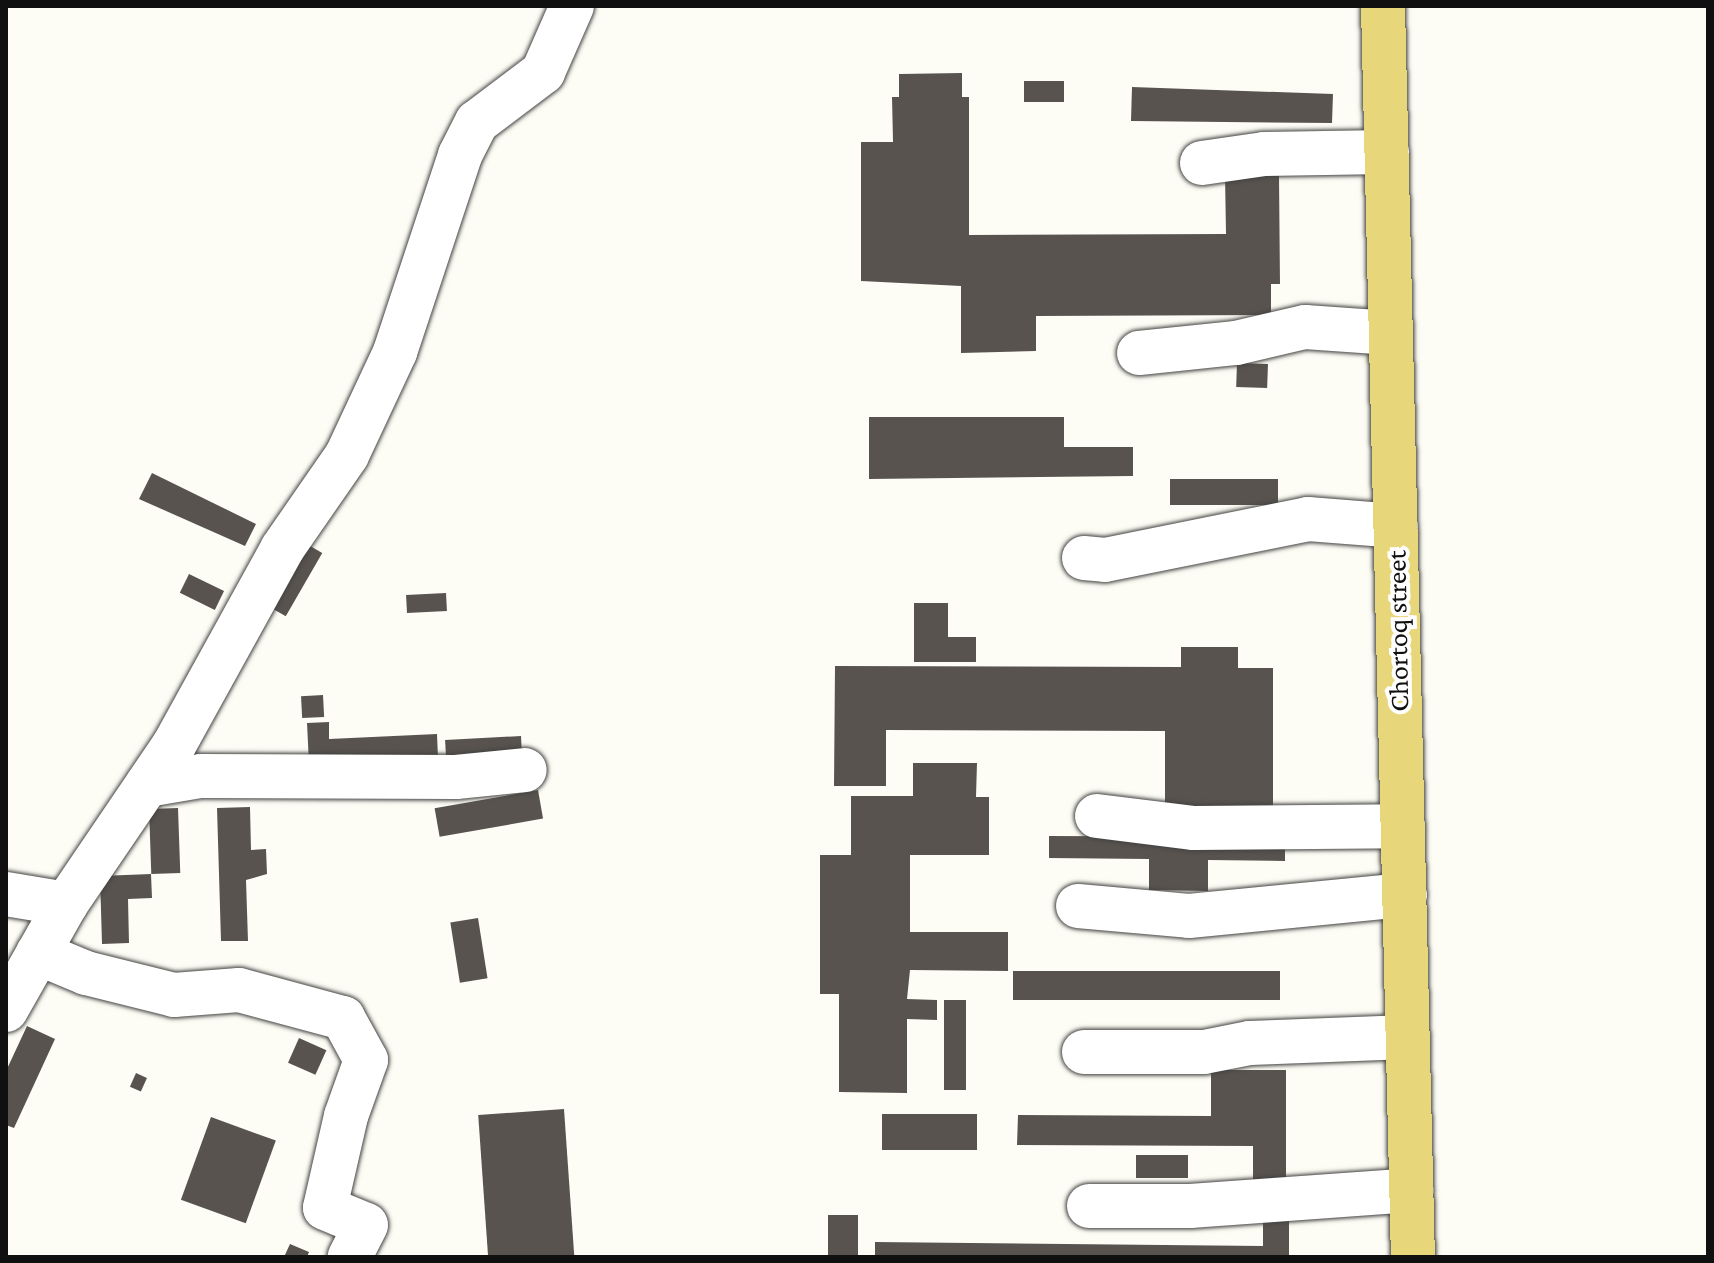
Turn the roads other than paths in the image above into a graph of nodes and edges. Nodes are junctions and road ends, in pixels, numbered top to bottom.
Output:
1 (572, 6) edge
2 (1383, 6) edge
3 (1387, 152) junction
4 (1202, 163) dead end
5 (1391, 333) junction
6 (1139, 353) dead end
7 (1396, 526) junction
8 (1084, 558) dead end
9 (525, 770) dead end
10 (147, 785) junction
11 (1097, 816) dead end
12 (1403, 826) junction
13 (6, 894) edge
14 (1405, 895) junction
15 (66, 904) junction
16 (1078, 906) dead end
17 (38, 953) junction
18 (6, 1010) edge
19 (1408, 1037) junction
20 (1084, 1052) dead end
21 (1411, 1190) junction
22 (1089, 1206) dead end
23 (350, 1257) edge
24 (1413, 1257) edge

1 - 10 street
2 - 3 main road, Chortoq street
3 - 4 street
3 - 5 main road, Chortoq street
5 - 6 street
5 - 7 main road, Chortoq street
7 - 8 street
7 - 12 main road, Chortoq street
9 - 10 street
10 - 15 street
11 - 12 street
12 - 14 main road, Chortoq street
13 - 15 street
14 - 16 street
14 - 19 main road, Chortoq street
15 - 17 street
17 - 18 street
17 - 23 street
19 - 20 street
19 - 21 main road, Chortoq street
21 - 22 street
21 - 24 main road, Chortoq street

